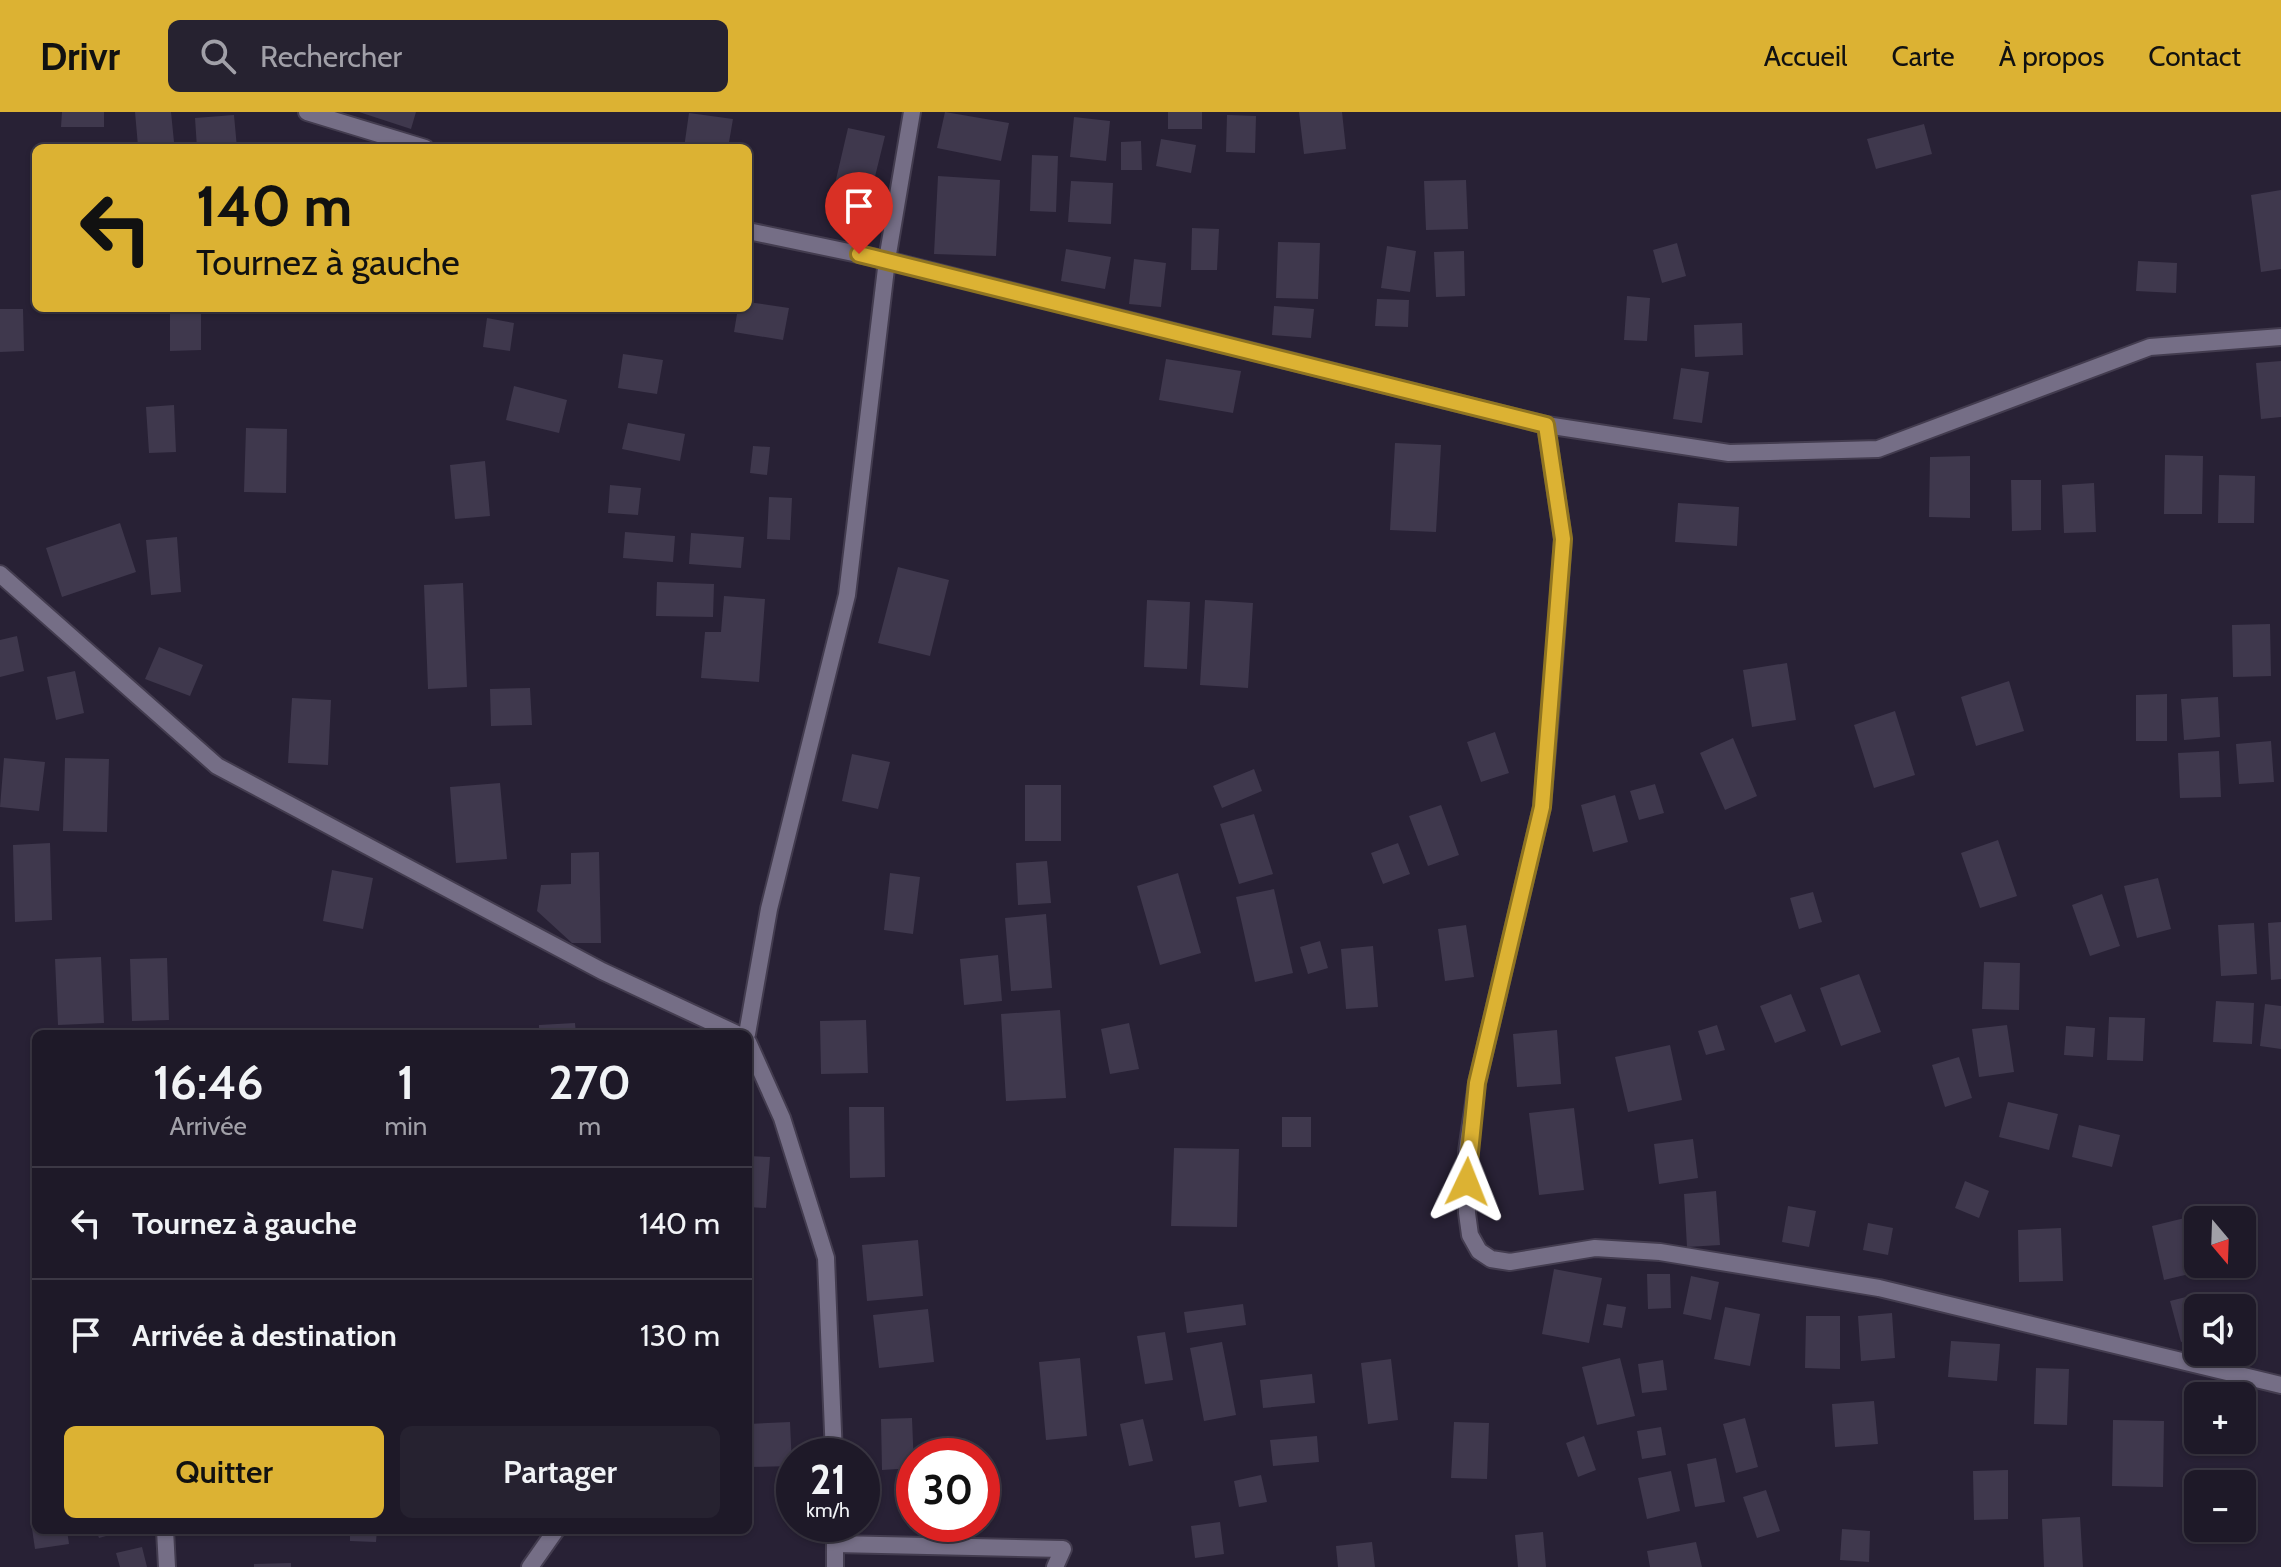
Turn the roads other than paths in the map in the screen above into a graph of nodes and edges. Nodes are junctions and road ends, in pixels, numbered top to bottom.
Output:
1 (307, 112) edge
2 (912, 112) edge
3 (412, 144) edge
4 (752, 232) edge
5 (887, 260) junction
6 (2281, 337) edge
7 (1546, 425) junction
8 (0, 574) edge
9 (728, 1030) edge
10 (748, 1030) edge
11 (752, 1051) edge
12 (2281, 1385) edge
13 (833, 1438) edge
14 (165, 1534) edge
15 (553, 1534) edge
16 (835, 1544) joint
17 (167, 1567) edge
18 (530, 1567) edge
19 (835, 1567) edge
20 (1055, 1567) edge

1 - 3 street
2 - 5 street
4 - 5 street
5 - 7 street
5 - 10 street
6 - 7 street
7 - 12 street
8 - 9 street
11 - 13 street
14 - 17 street
15 - 18 street
16 - 19 street
16 - 20 street

